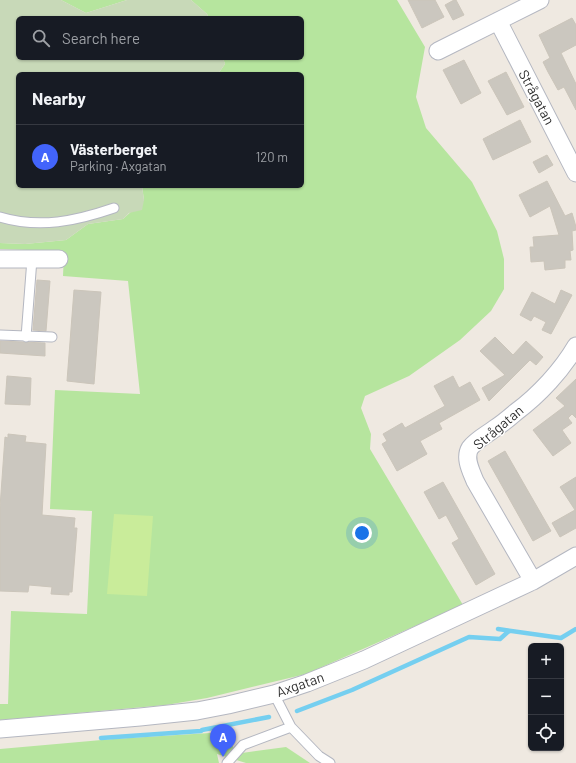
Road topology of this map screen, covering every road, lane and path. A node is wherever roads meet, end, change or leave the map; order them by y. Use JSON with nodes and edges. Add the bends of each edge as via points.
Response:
{"nodes":[{"id":1,"x":540,"y":0,"type":"edge"},
{"id":2,"x":498,"y":21,"type":"junction"},
{"id":3,"x":438,"y":51,"type":"dead end"},
{"id":4,"x":576,"y":173,"type":"edge"},
{"id":5,"x":114,"y":208,"type":"dead end"},
{"id":6,"x":0,"y":217,"type":"edge"},
{"id":7,"x":0,"y":259,"type":"edge"},
{"id":8,"x":32,"y":259,"type":"junction"},
{"id":9,"x":59,"y":259,"type":"dead end"},
{"id":10,"x":0,"y":335,"type":"edge"},
{"id":11,"x":26,"y":336,"type":"junction"},
{"id":12,"x":52,"y":337,"type":"dead end"},
{"id":13,"x":576,"y":346,"type":"edge"},
{"id":14,"x":576,"y":556,"type":"edge"},
{"id":15,"x":533,"y":581,"type":"junction"},
{"id":16,"x":274,"y":694,"type":"junction"},
{"id":17,"x":291,"y":727,"type":"junction"},
{"id":18,"x":0,"y":729,"type":"edge"},
{"id":19,"x":228,"y":763,"type":"edge"},
{"id":20,"x":330,"y":763,"type":"edge"}],
"edges":[{"from":1,"to":2,"type":"street"},
{"from":2,"to":3,"type":"street"},
{"from":2,"to":4,"type":"street","name":"Strågatan"},
{"from":5,"to":6,"type":"lane","via":[[82,218],[49,223]]},
{"from":7,"to":8,"type":"street"},
{"from":8,"to":9,"type":"street"},
{"from":8,"to":11,"type":"lane"},
{"from":10,"to":11,"type":"lane"},
{"from":11,"to":12,"type":"lane"},
{"from":13,"to":15,"type":"street","name":"Strågatan","via":[[555,375],[519,410],[476,441],[468,456],[475,481]]},
{"from":14,"to":15,"type":"street","name":"Axgatan"},
{"from":15,"to":16,"type":"street","name":"Axgatan","via":[[364,660]]},
{"from":16,"to":17,"type":"lane"},
{"from":16,"to":18,"type":"street","name":"Axgatan","via":[[197,711]]},
{"from":17,"to":19,"type":"lane","via":[[244,745]]},
{"from":17,"to":20,"type":"lane","via":[[319,756]]}]}
